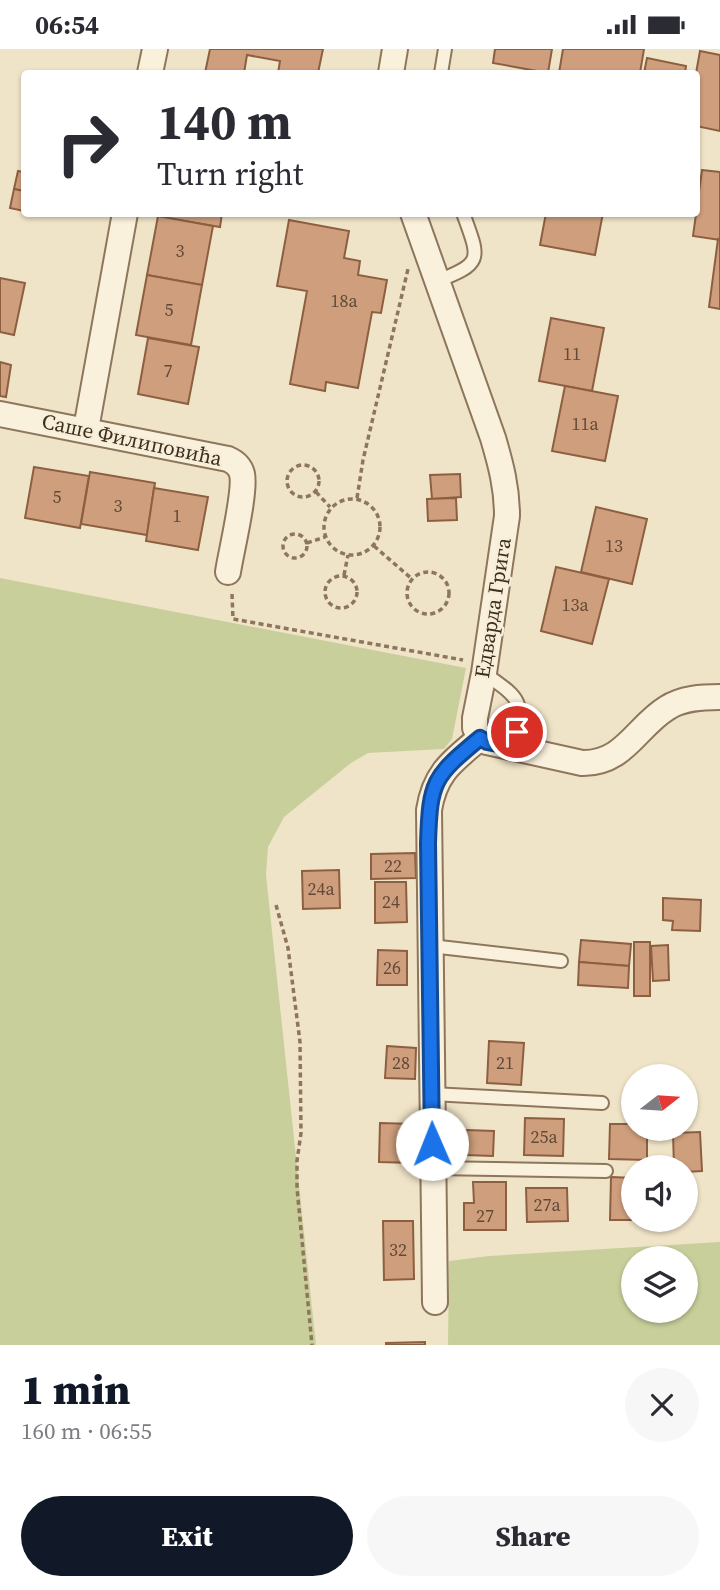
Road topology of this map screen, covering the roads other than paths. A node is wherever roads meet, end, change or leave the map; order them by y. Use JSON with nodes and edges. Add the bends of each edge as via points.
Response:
{"nodes":[{"id":1,"x":155,"y":49,"type":"edge"},
{"id":2,"x":395,"y":49,"type":"edge"},
{"id":3,"x":444,"y":49,"type":"edge"},
{"id":4,"x":151,"y":70,"type":"edge"},
{"id":5,"x":392,"y":70,"type":"edge"},
{"id":6,"x":441,"y":70,"type":"edge"},
{"id":7,"x":124,"y":217,"type":"edge"},
{"id":8,"x":414,"y":217,"type":"edge"},
{"id":9,"x":464,"y":217,"type":"edge"},
{"id":10,"x":437,"y":281,"type":"junction"},
{"id":11,"x":0,"y":414,"type":"edge"},
{"id":12,"x":86,"y":429,"type":"junction"},
{"id":13,"x":228,"y":572,"type":"road end"},
{"id":14,"x":484,"y":669,"type":"junction"},
{"id":15,"x":720,"y":697,"type":"edge"},
{"id":16,"x":480,"y":738,"type":"junction"},
{"id":17,"x":514,"y":747,"type":"junction"},
{"id":18,"x":431,"y":946,"type":"junction"},
{"id":19,"x":561,"y":961,"type":"dead end"},
{"id":20,"x":432,"y":1094,"type":"junction"},
{"id":21,"x":602,"y":1104,"type":"dead end"},
{"id":22,"x":433,"y":1168,"type":"junction"},
{"id":23,"x":606,"y":1171,"type":"dead end"},
{"id":24,"x":435,"y":1302,"type":"dead end"}],
"edges":[{"from":1,"to":4,"type":"street"},
{"from":2,"to":5,"type":"street"},
{"from":3,"to":6,"type":"lane"},
{"from":7,"to":12,"type":"street"},
{"from":8,"to":10,"type":"street","name":"Едварда Грига"},
{"from":9,"to":10,"type":"lane","via":[[475,247],[473,261],[463,271]]},
{"from":10,"to":14,"type":"street","name":"Едварда Грига","via":[[496,449],[507,494]]},
{"from":11,"to":12,"type":"street","name":"Саше Филиповића"},
{"from":12,"to":13,"type":"street","name":"Саше Филиповића","via":[[236,463],[243,486]]},
{"from":14,"to":16,"type":"street","name":"Едварда Грига","via":[[474,723]]},
{"from":14,"to":17,"type":"lane","via":[[519,701],[521,718]]},
{"from":15,"to":17,"type":"street","via":[[682,701],[666,708],[609,759],[601,761],[582,762]]},
{"from":16,"to":17,"type":"street"},
{"from":16,"to":18,"type":"street","via":[[447,766],[432,793],[428,843]]},
{"from":18,"to":19,"type":"lane"},
{"from":18,"to":20,"type":"street"},
{"from":20,"to":21,"type":"lane"},
{"from":20,"to":22,"type":"street"},
{"from":22,"to":23,"type":"lane"},
{"from":22,"to":24,"type":"street"}]}
